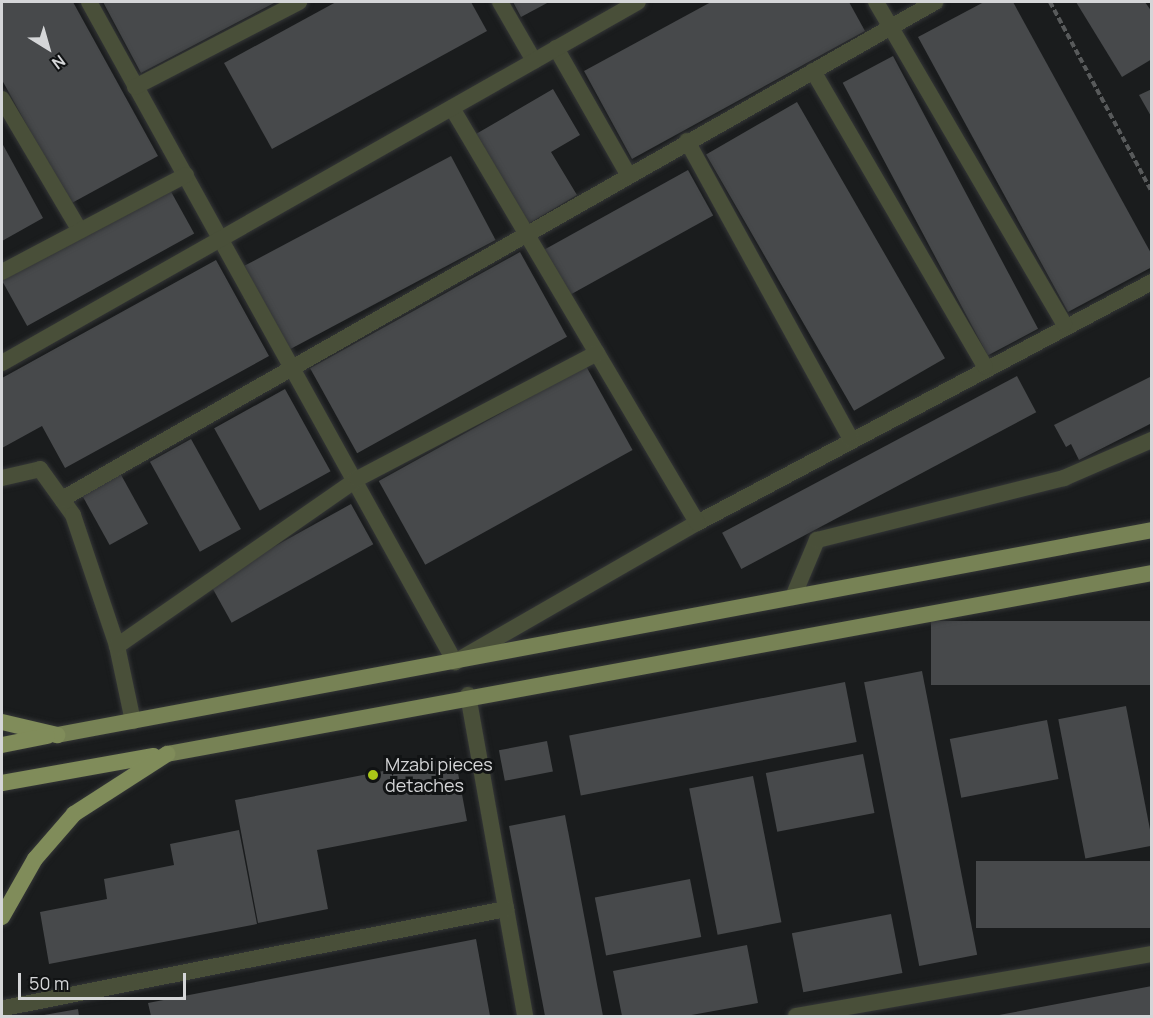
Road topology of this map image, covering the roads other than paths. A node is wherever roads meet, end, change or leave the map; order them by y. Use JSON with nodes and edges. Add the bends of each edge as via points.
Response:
{"nodes":[{"id":1,"x":88,"y":2,"type":"edge"},
{"id":2,"x":299,"y":2,"type":"edge"},
{"id":3,"x":500,"y":2,"type":"edge"},
{"id":4,"x":638,"y":2,"type":"edge"},
{"id":5,"x":876,"y":2,"type":"edge"},
{"id":6,"x":935,"y":2,"type":"edge"},
{"id":7,"x":891,"y":26,"type":"junction"},
{"id":8,"x":556,"y":48,"type":"junction"},
{"id":9,"x":534,"y":61,"type":"junction"},
{"id":10,"x":813,"y":70,"type":"junction"},
{"id":11,"x":135,"y":87,"type":"junction"},
{"id":12,"x":2,"y":99,"type":"edge"},
{"id":13,"x":452,"y":108,"type":"junction"},
{"id":14,"x":687,"y":141,"type":"junction"},
{"id":15,"x":628,"y":174,"type":"junction"},
{"id":16,"x":186,"y":175,"type":"junction"},
{"id":17,"x":80,"y":231,"type":"junction"},
{"id":18,"x":525,"y":233,"type":"junction"},
{"id":19,"x":221,"y":239,"type":"junction"},
{"id":20,"x":2,"y":272,"type":"edge"},
{"id":21,"x":1152,"y":282,"type":"edge"},
{"id":22,"x":1064,"y":324,"type":"junction"},
{"id":23,"x":597,"y":353,"type":"junction"},
{"id":24,"x":2,"y":363,"type":"edge"},
{"id":25,"x":291,"y":365,"type":"junction"},
{"id":26,"x":985,"y":367,"type":"junction"},
{"id":27,"x":851,"y":439,"type":"junction"},
{"id":28,"x":1152,"y":440,"type":"edge"},
{"id":29,"x":2,"y":478,"type":"edge"},
{"id":30,"x":357,"y":479,"type":"junction"},
{"id":31,"x":62,"y":499,"type":"junction"},
{"id":32,"x":697,"y":523,"type":"junction"},
{"id":33,"x":1152,"y":530,"type":"edge"},
{"id":34,"x":1152,"y":573,"type":"edge"},
{"id":35,"x":793,"y":597,"type":"junction"},
{"id":36,"x":117,"y":646,"type":"junction"},
{"id":37,"x":455,"y":662,"type":"junction"},
{"id":38,"x":468,"y":695,"type":"junction"},
{"id":39,"x":133,"y":721,"type":"junction"},
{"id":40,"x":2,"y":722,"type":"edge"},
{"id":41,"x":57,"y":735,"type":"junction"},
{"id":42,"x":2,"y":745,"type":"edge"},
{"id":43,"x":167,"y":754,"type":"junction"},
{"id":44,"x":2,"y":783,"type":"edge"},
{"id":45,"x":506,"y":909,"type":"junction"},
{"id":46,"x":2,"y":917,"type":"edge"},
{"id":47,"x":1152,"y":954,"type":"edge"},
{"id":48,"x":4,"y":1008,"type":"dead end"},
{"id":49,"x":525,"y":1017,"type":"edge"},
{"id":50,"x":796,"y":1017,"type":"edge"}],
"edges":[{"from":1,"to":11,"type":"street"},
{"from":2,"to":11,"type":"street"},
{"from":3,"to":9,"type":"street"},
{"from":4,"to":8,"type":"street"},
{"from":5,"to":7,"type":"street"},
{"from":6,"to":7,"type":"street"},
{"from":7,"to":10,"type":"street"},
{"from":7,"to":22,"type":"street"},
{"from":8,"to":9,"type":"street"},
{"from":8,"to":15,"type":"street"},
{"from":9,"to":13,"type":"street"},
{"from":10,"to":14,"type":"street"},
{"from":10,"to":26,"type":"street"},
{"from":11,"to":16,"type":"street"},
{"from":12,"to":17,"type":"street"},
{"from":13,"to":18,"type":"street"},
{"from":13,"to":19,"type":"street"},
{"from":14,"to":15,"type":"street"},
{"from":14,"to":27,"type":"street"},
{"from":15,"to":18,"type":"street"},
{"from":16,"to":17,"type":"street"},
{"from":16,"to":19,"type":"street"},
{"from":17,"to":20,"type":"street"},
{"from":18,"to":23,"type":"street"},
{"from":18,"to":25,"type":"street"},
{"from":19,"to":24,"type":"street"},
{"from":19,"to":25,"type":"street"},
{"from":21,"to":22,"type":"street"},
{"from":22,"to":26,"type":"street"},
{"from":23,"to":30,"type":"street"},
{"from":23,"to":32,"type":"street"},
{"from":25,"to":30,"type":"street"},
{"from":25,"to":31,"type":"street"},
{"from":26,"to":27,"type":"street"},
{"from":27,"to":32,"type":"street"},
{"from":28,"to":35,"type":"street","via":[[1064,478],[817,540]]},
{"from":29,"to":31,"type":"street","via":[[40,469]]},
{"from":30,"to":36,"type":"street"},
{"from":30,"to":37,"type":"street"},
{"from":31,"to":36,"type":"street","via":[[73,514]]},
{"from":32,"to":37,"type":"street"},
{"from":33,"to":35,"type":"main road"},
{"from":34,"to":38,"type":"main road"},
{"from":35,"to":37,"type":"main road"},
{"from":36,"to":39,"type":"street"},
{"from":37,"to":39,"type":"main road"},
{"from":38,"to":43,"type":"main road"},
{"from":38,"to":45,"type":"street"},
{"from":39,"to":41,"type":"main road"},
{"from":40,"to":41,"type":"highway"},
{"from":41,"to":42,"type":"highway"},
{"from":43,"to":44,"type":"highway"},
{"from":43,"to":46,"type":"highway","via":[[74,814],[35,859]]},
{"from":45,"to":48,"type":"street"},
{"from":45,"to":49,"type":"street"},
{"from":47,"to":50,"type":"street"}]}
